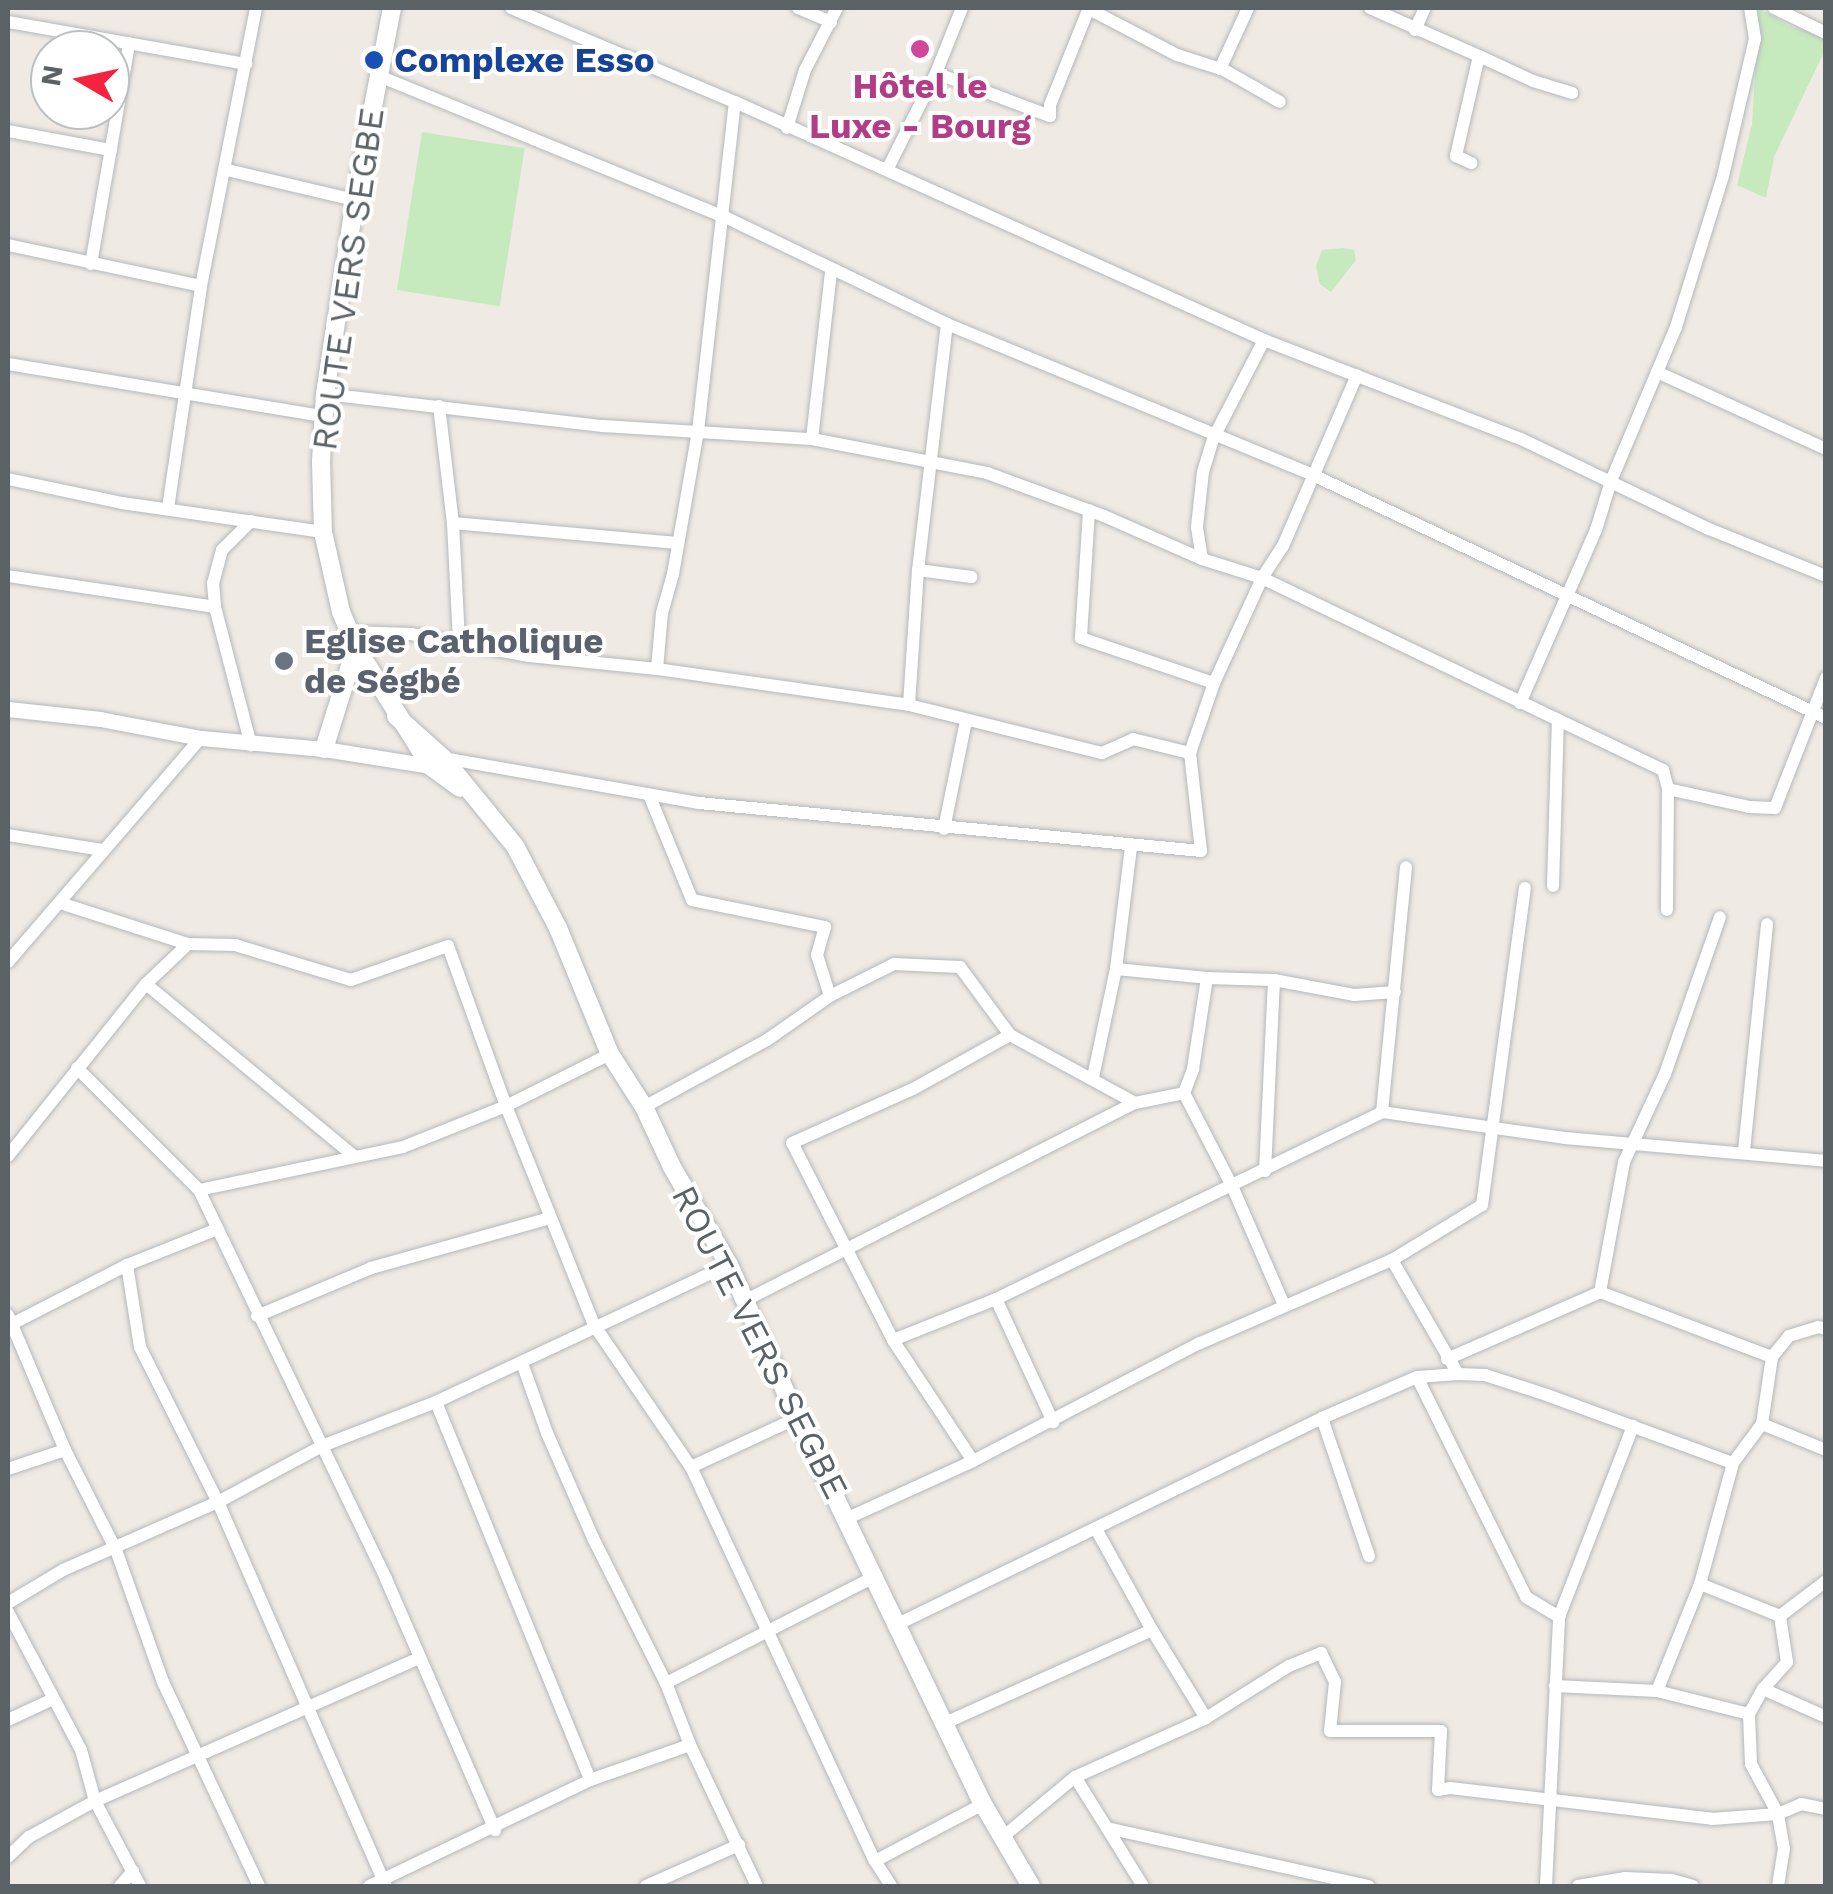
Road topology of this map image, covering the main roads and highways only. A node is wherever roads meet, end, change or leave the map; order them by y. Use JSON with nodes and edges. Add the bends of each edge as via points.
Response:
{"nodes":[{"id":1,"x":392,"y":8,"type":"edge"},
{"id":2,"x":352,"y":640,"type":"junction"},
{"id":3,"x":324,"y":749,"type":"road end"},
{"id":4,"x":1031,"y":1886,"type":"edge"}],
"edges":[{"from":1,"to":2,"type":"main road","name":"ROUTE VERS SEGBE","via":[[324,416],[323,532]]},
{"from":2,"to":3,"type":"main road"},
{"from":2,"to":4,"type":"main road","name":"ROUTE VERS SEGBE","via":[[396,716],[510,838],[558,928],[610,1054],[729,1266],[983,1804]]}]}
